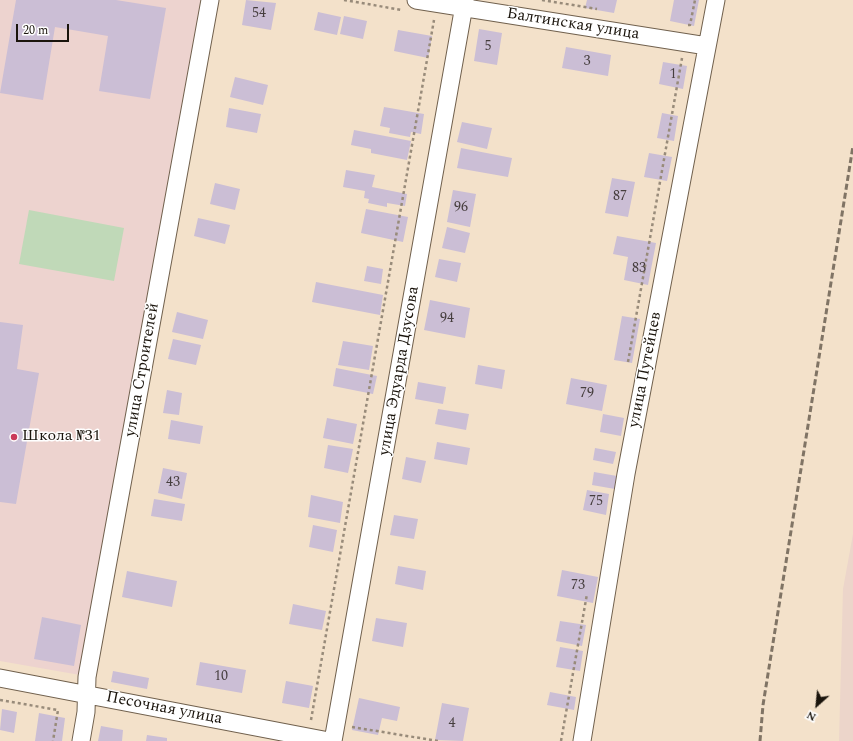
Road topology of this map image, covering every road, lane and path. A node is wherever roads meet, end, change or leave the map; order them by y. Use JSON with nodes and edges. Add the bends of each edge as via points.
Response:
{"nodes":[{"id":1,"x":210,"y":0,"type":"edge"},
{"id":2,"x":344,"y":0,"type":"edge"},
{"id":3,"x":542,"y":0,"type":"edge"},
{"id":4,"x":695,"y":0,"type":"edge"},
{"id":5,"x":716,"y":0,"type":"edge"},
{"id":6,"x":464,"y":4,"type":"edge"},
{"id":7,"x":410,"y":5,"type":"edge"},
{"id":8,"x":604,"y":11,"type":"dead end"},
{"id":9,"x":435,"y":16,"type":"dead end"},
{"id":10,"x":682,"y":24,"type":"dead end"},
{"id":11,"x":708,"y":46,"type":"junction"},
{"id":12,"x":682,"y":54,"type":"dead end"},
{"id":13,"x":627,"y":366,"type":"dead end"},
{"id":14,"x":587,"y":593,"type":"dead end"},
{"id":15,"x":0,"y":678,"type":"edge"},
{"id":16,"x":86,"y":693,"type":"junction"},
{"id":17,"x":0,"y":700,"type":"edge"},
{"id":18,"x":310,"y":722,"type":"dead end"},
{"id":19,"x":52,"y":741,"type":"edge"},
{"id":20,"x":81,"y":741,"type":"edge"},
{"id":21,"x":328,"y":741,"type":"edge"},
{"id":22,"x":333,"y":741,"type":"edge"},
{"id":23,"x":561,"y":741,"type":"edge"},
{"id":24,"x":582,"y":741,"type":"edge"}],
"edges":[{"from":1,"to":16,"type":"street","name":"улица Строителей"},
{"from":2,"to":7,"type":"path"},
{"from":3,"to":8,"type":"path"},
{"from":4,"to":10,"type":"path","via":[[690,25]]},
{"from":5,"to":11,"type":"street","name":"улица Путейцев"},
{"from":6,"to":7,"type":"street","name":"Балтинская улица"},
{"from":6,"to":11,"type":"street","name":"Балтинская улица"},
{"from":6,"to":22,"type":"street","name":"улица Эдуарда Дзусова"},
{"from":9,"to":18,"type":"path"},
{"from":11,"to":24,"type":"street","name":"улица Путейцев","via":[[626,474]]},
{"from":12,"to":13,"type":"path"},
{"from":14,"to":23,"type":"path"},
{"from":15,"to":16,"type":"street","name":"Песочная улица"},
{"from":16,"to":20,"type":"street","name":"улица Строителей"},
{"from":16,"to":21,"type":"street","name":"Песочная улица"},
{"from":17,"to":19,"type":"path","via":[[58,710]]}]}
